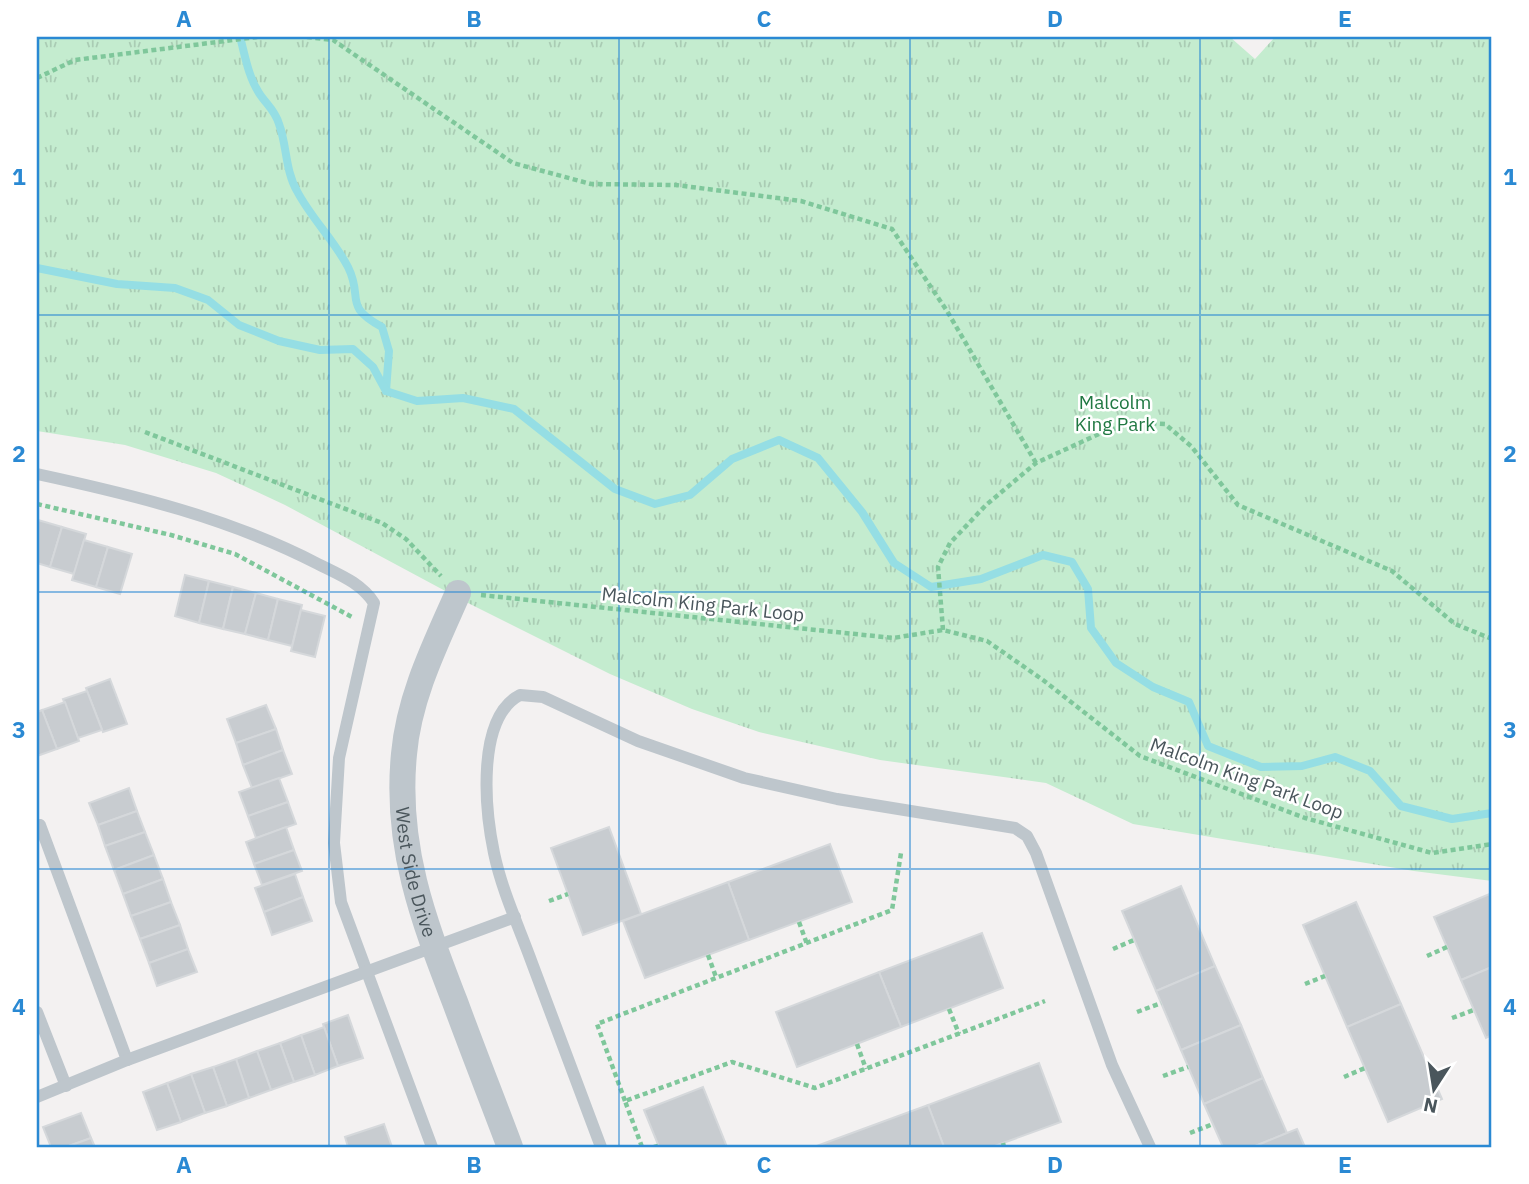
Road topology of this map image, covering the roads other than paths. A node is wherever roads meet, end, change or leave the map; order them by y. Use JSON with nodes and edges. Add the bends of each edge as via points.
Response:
{"nodes":[{"id":1,"x":37,"y":474,"type":"edge"},
{"id":2,"x":458,"y":593,"type":"road end"},
{"id":3,"x":37,"y":827,"type":"edge"},
{"id":4,"x":515,"y":917,"type":"junction"},
{"id":5,"x":434,"y":947,"type":"junction"},
{"id":6,"x":367,"y":971,"type":"junction"},
{"id":7,"x":37,"y":1012,"type":"edge"},
{"id":8,"x":127,"y":1060,"type":"junction"},
{"id":9,"x":66,"y":1086,"type":"junction"},
{"id":10,"x":37,"y":1097,"type":"edge"},
{"id":11,"x":432,"y":1147,"type":"edge"},
{"id":12,"x":510,"y":1147,"type":"edge"},
{"id":13,"x":601,"y":1147,"type":"edge"},
{"id":14,"x":1150,"y":1147,"type":"edge"}],
"edges":[{"from":1,"to":6,"type":"lane","via":[[184,509],[273,541],[364,588],[374,603],[339,758],[334,843],[341,902]]},
{"from":2,"to":5,"type":"street","name":"West Side Drive","via":[[417,690],[404,752],[402,833]]},
{"from":3,"to":8,"type":"lane","via":[[40,825]]},
{"from":4,"to":5,"type":"lane"},
{"from":4,"to":13,"type":"lane"},
{"from":4,"to":14,"type":"lane","via":[[494,855],[488,782],[496,720],[520,695],[543,696],[638,741],[744,778],[837,799],[1015,828],[1027,836],[1036,853],[1112,1065]]},
{"from":5,"to":6,"type":"lane"},
{"from":5,"to":12,"type":"street","name":"West Side Drive"},
{"from":6,"to":8,"type":"lane"},
{"from":6,"to":11,"type":"lane"},
{"from":7,"to":9,"type":"lane"},
{"from":8,"to":9,"type":"lane"},
{"from":9,"to":10,"type":"lane"}]}
